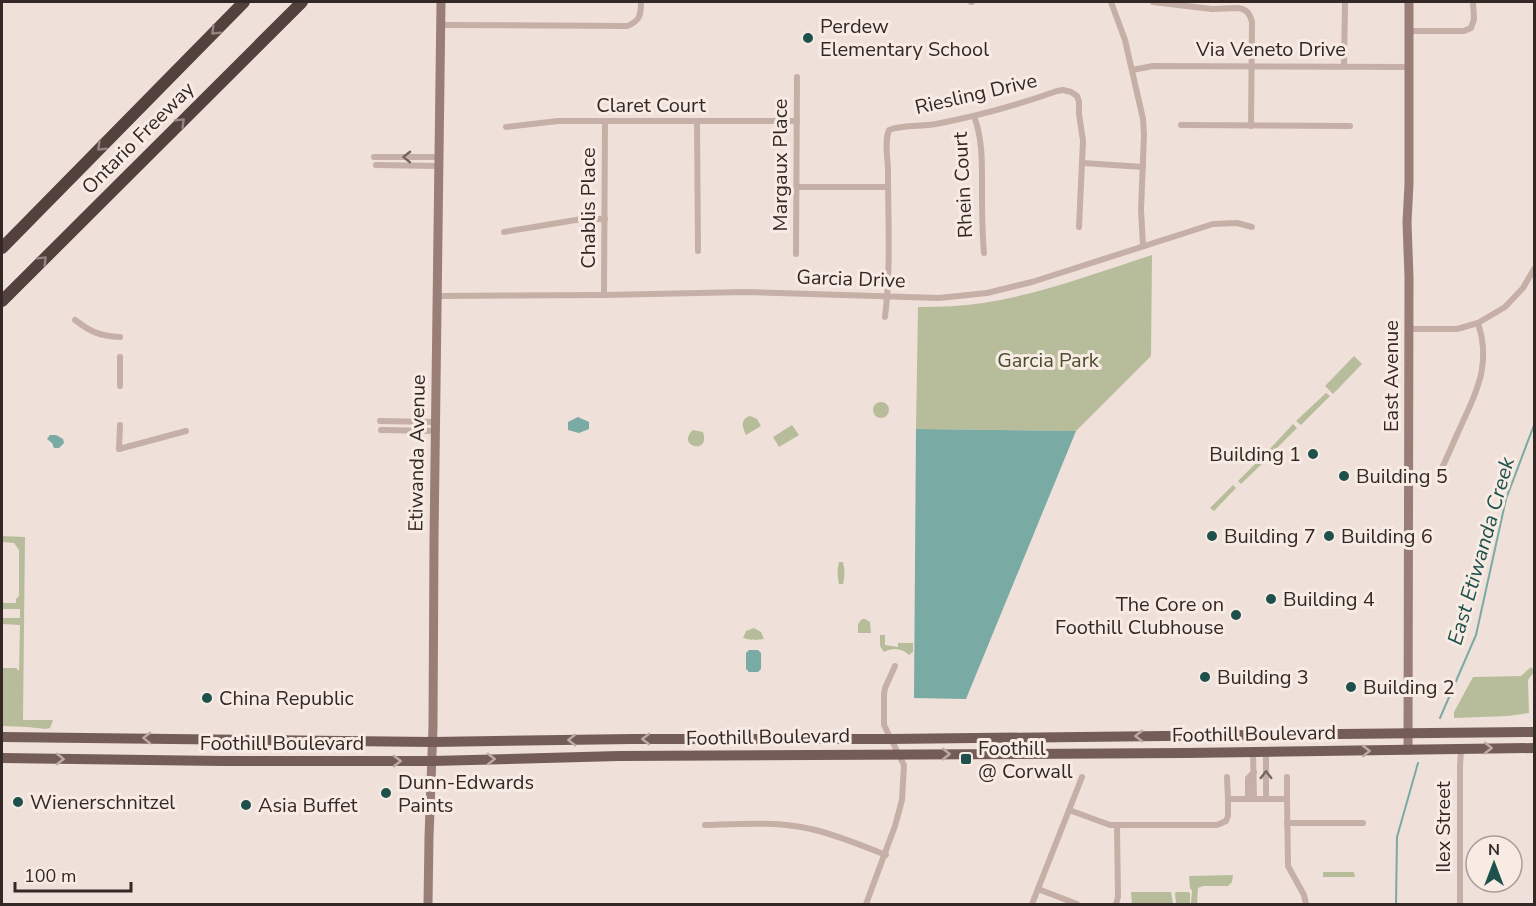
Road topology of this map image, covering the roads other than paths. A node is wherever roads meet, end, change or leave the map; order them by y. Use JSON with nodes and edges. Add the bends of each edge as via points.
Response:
{"nodes":[{"id":1,"x":244,"y":2,"type":"edge"},
{"id":2,"x":302,"y":2,"type":"edge"},
{"id":3,"x":441,"y":2,"type":"edge"},
{"id":4,"x":641,"y":2,"type":"edge"},
{"id":5,"x":1111,"y":2,"type":"edge"},
{"id":6,"x":1153,"y":2,"type":"edge"},
{"id":7,"x":1345,"y":2,"type":"edge"},
{"id":8,"x":1409,"y":2,"type":"edge"},
{"id":9,"x":1473,"y":2,"type":"edge"},
{"id":10,"x":441,"y":26,"type":"junction"},
{"id":11,"x":1409,"y":31,"type":"junction"},
{"id":12,"x":1251,"y":66,"type":"junction"},
{"id":13,"x":1344,"y":66,"type":"junction"},
{"id":14,"x":1409,"y":67,"type":"junction"},
{"id":15,"x":1132,"y":69,"type":"junction"},
{"id":16,"x":797,"y":77,"type":"dead end"},
{"id":17,"x":974,"y":116,"type":"junction"},
{"id":18,"x":605,"y":121,"type":"junction"},
{"id":19,"x":697,"y":121,"type":"junction"},
{"id":20,"x":797,"y":121,"type":"junction"},
{"id":21,"x":1181,"y":125,"type":"dead end"},
{"id":22,"x":1251,"y":126,"type":"junction"},
{"id":23,"x":1350,"y":126,"type":"dead end"},
{"id":24,"x":506,"y":127,"type":"dead end"},
{"id":25,"x":374,"y":157,"type":"dead end"},
{"id":26,"x":440,"y":161,"type":"junction"},
{"id":27,"x":1083,"y":163,"type":"junction"},
{"id":28,"x":376,"y":165,"type":"dead end"},
{"id":29,"x":1143,"y":167,"type":"junction"},
{"id":30,"x":797,"y":187,"type":"junction"},
{"id":31,"x":888,"y":187,"type":"junction"},
{"id":32,"x":605,"y":219,"type":"junction"},
{"id":33,"x":1252,"y":226,"type":"dead end"},
{"id":34,"x":1078,"y":227,"type":"dead end"},
{"id":35,"x":504,"y":232,"type":"dead end"},
{"id":36,"x":1143,"y":246,"type":"junction"},
{"id":37,"x":2,"y":248,"type":"edge"},
{"id":38,"x":698,"y":251,"type":"dead end"},
{"id":39,"x":984,"y":253,"type":"dead end"},
{"id":40,"x":796,"y":254,"type":"dead end"},
{"id":41,"x":1534,"y":268,"type":"edge"},
{"id":42,"x":604,"y":295,"type":"junction"},
{"id":43,"x":438,"y":296,"type":"junction"},
{"id":44,"x":888,"y":296,"type":"junction"},
{"id":45,"x":2,"y":301,"type":"edge"},
{"id":46,"x":885,"y":317,"type":"dead end"},
{"id":47,"x":75,"y":320,"type":"dead end"},
{"id":48,"x":1478,"y":323,"type":"junction"},
{"id":49,"x":1409,"y":328,"type":"junction"},
{"id":50,"x":120,"y":336,"type":"dead end"},
{"id":51,"x":120,"y":357,"type":"dead end"},
{"id":52,"x":120,"y":386,"type":"dead end"},
{"id":53,"x":380,"y":421,"type":"dead end"},
{"id":54,"x":120,"y":425,"type":"dead end"},
{"id":55,"x":436,"y":426,"type":"junction"},
{"id":56,"x":381,"y":430,"type":"dead end"},
{"id":57,"x":186,"y":431,"type":"dead end"},
{"id":58,"x":1442,"y":468,"type":"dead end"},
{"id":59,"x":895,"y":666,"type":"dead end"},
{"id":60,"x":1534,"y":732,"type":"edge"},
{"id":61,"x":1408,"y":733,"type":"junction"},
{"id":62,"x":2,"y":737,"type":"edge"},
{"id":63,"x":890,"y":739,"type":"junction"},
{"id":64,"x":433,"y":742,"type":"junction"},
{"id":65,"x":1534,"y":748,"type":"edge"},
{"id":66,"x":1461,"y":749,"type":"junction"},
{"id":67,"x":1408,"y":750,"type":"junction"},
{"id":68,"x":1253,"y":752,"type":"junction"},
{"id":69,"x":1266,"y":752,"type":"junction"},
{"id":70,"x":898,"y":754,"type":"junction"},
{"id":71,"x":2,"y":758,"type":"edge"},
{"id":72,"x":433,"y":761,"type":"junction"},
{"id":73,"x":1082,"y":777,"type":"dead end"},
{"id":74,"x":1227,"y":777,"type":"dead end"},
{"id":75,"x":1287,"y":777,"type":"dead end"},
{"id":76,"x":1251,"y":799,"type":"junction"},
{"id":77,"x":1266,"y":799,"type":"junction"},
{"id":78,"x":1287,"y":799,"type":"junction"},
{"id":79,"x":1228,"y":800,"type":"junction"},
{"id":80,"x":1069,"y":810,"type":"junction"},
{"id":81,"x":1287,"y":823,"type":"junction"},
{"id":82,"x":1363,"y":823,"type":"dead end"},
{"id":83,"x":705,"y":825,"type":"dead end"},
{"id":84,"x":1117,"y":826,"type":"junction"},
{"id":85,"x":886,"y":855,"type":"junction"},
{"id":86,"x":1038,"y":889,"type":"junction"},
{"id":87,"x":428,"y":904,"type":"edge"},
{"id":88,"x":866,"y":904,"type":"edge"},
{"id":89,"x":1032,"y":904,"type":"edge"},
{"id":90,"x":1077,"y":904,"type":"edge"},
{"id":91,"x":1116,"y":904,"type":"edge"},
{"id":92,"x":1306,"y":904,"type":"edge"},
{"id":93,"x":1460,"y":904,"type":"edge"}],
"edges":[{"from":1,"to":37,"type":"highway","name":"Ontario Freeway","one_way":true},
{"from":45,"to":2,"type":"highway","name":"Ontario Freeway","one_way":true},
{"from":3,"to":10,"type":"main road","name":"Etiwanda Avenue"},
{"from":4,"to":10,"type":"street","via":[[639,17],[627,26]]},
{"from":5,"to":15,"type":"street"},
{"from":6,"to":12,"type":"street","via":[[1246,10],[1252,22]]},
{"from":7,"to":13,"type":"street"},
{"from":8,"to":11,"type":"main road","name":"East Avenue"},
{"from":9,"to":11,"type":"street","via":[[1472,28]]},
{"from":10,"to":26,"type":"main road","name":"Etiwanda Avenue"},
{"from":11,"to":14,"type":"main road","name":"East Avenue"},
{"from":12,"to":13,"type":"street","name":"Via Veneto Drive"},
{"from":12,"to":15,"type":"street","name":"Via Veneto Drive"},
{"from":12,"to":22,"type":"street"},
{"from":13,"to":14,"type":"street","name":"Via Veneto Drive"},
{"from":14,"to":49,"type":"main road","name":"East Avenue"},
{"from":15,"to":29,"type":"street","via":[[1143,119]]},
{"from":16,"to":20,"type":"street","name":"Margaux Place"},
{"from":17,"to":27,"type":"street","name":"Riesling Drive","via":[[1057,91],[1071,92],[1077,96]]},
{"from":17,"to":31,"type":"street","name":"Riesling Drive","via":[[889,130]]},
{"from":17,"to":39,"type":"street","name":"Rhein Court","via":[[982,152]]},
{"from":18,"to":19,"type":"street","name":"Claret Court"},
{"from":18,"to":24,"type":"street","name":"Claret Court"},
{"from":18,"to":32,"type":"street","name":"Chablis Place"},
{"from":19,"to":20,"type":"street","name":"Claret Court"},
{"from":19,"to":38,"type":"street"},
{"from":20,"to":30,"type":"street","name":"Margaux Place"},
{"from":21,"to":22,"type":"street"},
{"from":22,"to":23,"type":"street"},
{"from":26,"to":25,"type":"street","one_way":true},
{"from":26,"to":28,"type":"street"},
{"from":26,"to":43,"type":"main road","name":"Etiwanda Avenue"},
{"from":27,"to":29,"type":"street"},
{"from":27,"to":34,"type":"street"},
{"from":29,"to":36,"type":"street"},
{"from":30,"to":31,"type":"street"},
{"from":30,"to":40,"type":"street","name":"Margaux Place"},
{"from":31,"to":44,"type":"street"},
{"from":32,"to":35,"type":"street"},
{"from":32,"to":42,"type":"street","name":"Chablis Place"},
{"from":33,"to":36,"type":"street","name":"Garcia Drive","via":[[1213,224]]},
{"from":36,"to":44,"type":"street","name":"Garcia Drive","via":[[987,293],[939,298]]},
{"from":41,"to":48,"type":"street","via":[[1523,288],[1505,306]]},
{"from":42,"to":43,"type":"street","name":"Garcia Drive"},
{"from":42,"to":44,"type":"street","name":"Garcia Drive","via":[[745,292]]},
{"from":43,"to":55,"type":"main road","name":"Etiwanda Avenue"},
{"from":44,"to":46,"type":"street"},
{"from":47,"to":50,"type":"street","via":[[98,334]]},
{"from":48,"to":49,"type":"street","via":[[1457,329]]},
{"from":48,"to":58,"type":"street","via":[[1484,357],[1481,378]]},
{"from":49,"to":61,"type":"main road","name":"East Avenue"},
{"from":51,"to":52,"type":"street"},
{"from":53,"to":55,"type":"street"},
{"from":54,"to":57,"type":"street","via":[[119,449]]},
{"from":55,"to":56,"type":"street"},
{"from":55,"to":64,"type":"main road","name":"Etiwanda Avenue"},
{"from":59,"to":63,"type":"street","via":[[884,694],[884,725]]},
{"from":60,"to":61,"type":"main road","name":"Foothill Boulevard"},
{"from":61,"to":63,"type":"main road","name":"Foothill Boulevard","one_way":true},
{"from":61,"to":67,"type":"main road","name":"East Avenue"},
{"from":64,"to":62,"type":"main road","name":"Foothill Boulevard","one_way":true},
{"from":63,"to":64,"type":"main road","name":"Foothill Boulevard","one_way":true},
{"from":63,"to":70,"type":"street"},
{"from":64,"to":72,"type":"main road","name":"Etiwanda Avenue"},
{"from":66,"to":65,"type":"main road","name":"Foothill Boulevard","one_way":true},
{"from":66,"to":67,"type":"main road","name":"Foothill Boulevard"},
{"from":66,"to":93,"type":"street","name":"Ilex Street"},
{"from":69,"to":67,"type":"main road","name":"Foothill Boulevard","one_way":true},
{"from":68,"to":69,"type":"main road","name":"Foothill Boulevard"},
{"from":70,"to":68,"type":"main road","name":"Foothill Boulevard","one_way":true},
{"from":68,"to":76,"type":"street"},
{"from":77,"to":69,"type":"street","one_way":true},
{"from":72,"to":70,"type":"main road","name":"Foothill Boulevard","one_way":true},
{"from":70,"to":85,"type":"street","via":[[904,765],[902,800]]},
{"from":71,"to":72,"type":"main road","name":"Foothill Boulevard","one_way":true},
{"from":72,"to":87,"type":"main road","name":"Etiwanda Avenue"},
{"from":73,"to":80,"type":"street"},
{"from":74,"to":79,"type":"street"},
{"from":75,"to":78,"type":"street"},
{"from":76,"to":77,"type":"street"},
{"from":76,"to":79,"type":"street"},
{"from":77,"to":78,"type":"street"},
{"from":78,"to":81,"type":"street"},
{"from":79,"to":84,"type":"street","via":[[1228,816],[1223,824]]},
{"from":80,"to":84,"type":"street"},
{"from":80,"to":86,"type":"street"},
{"from":81,"to":82,"type":"street"},
{"from":81,"to":92,"type":"street","via":[[1288,866]]},
{"from":83,"to":85,"type":"street","via":[[809,828]]},
{"from":84,"to":91,"type":"street"},
{"from":85,"to":88,"type":"street"},
{"from":86,"to":89,"type":"street"},
{"from":86,"to":90,"type":"street"}]}
